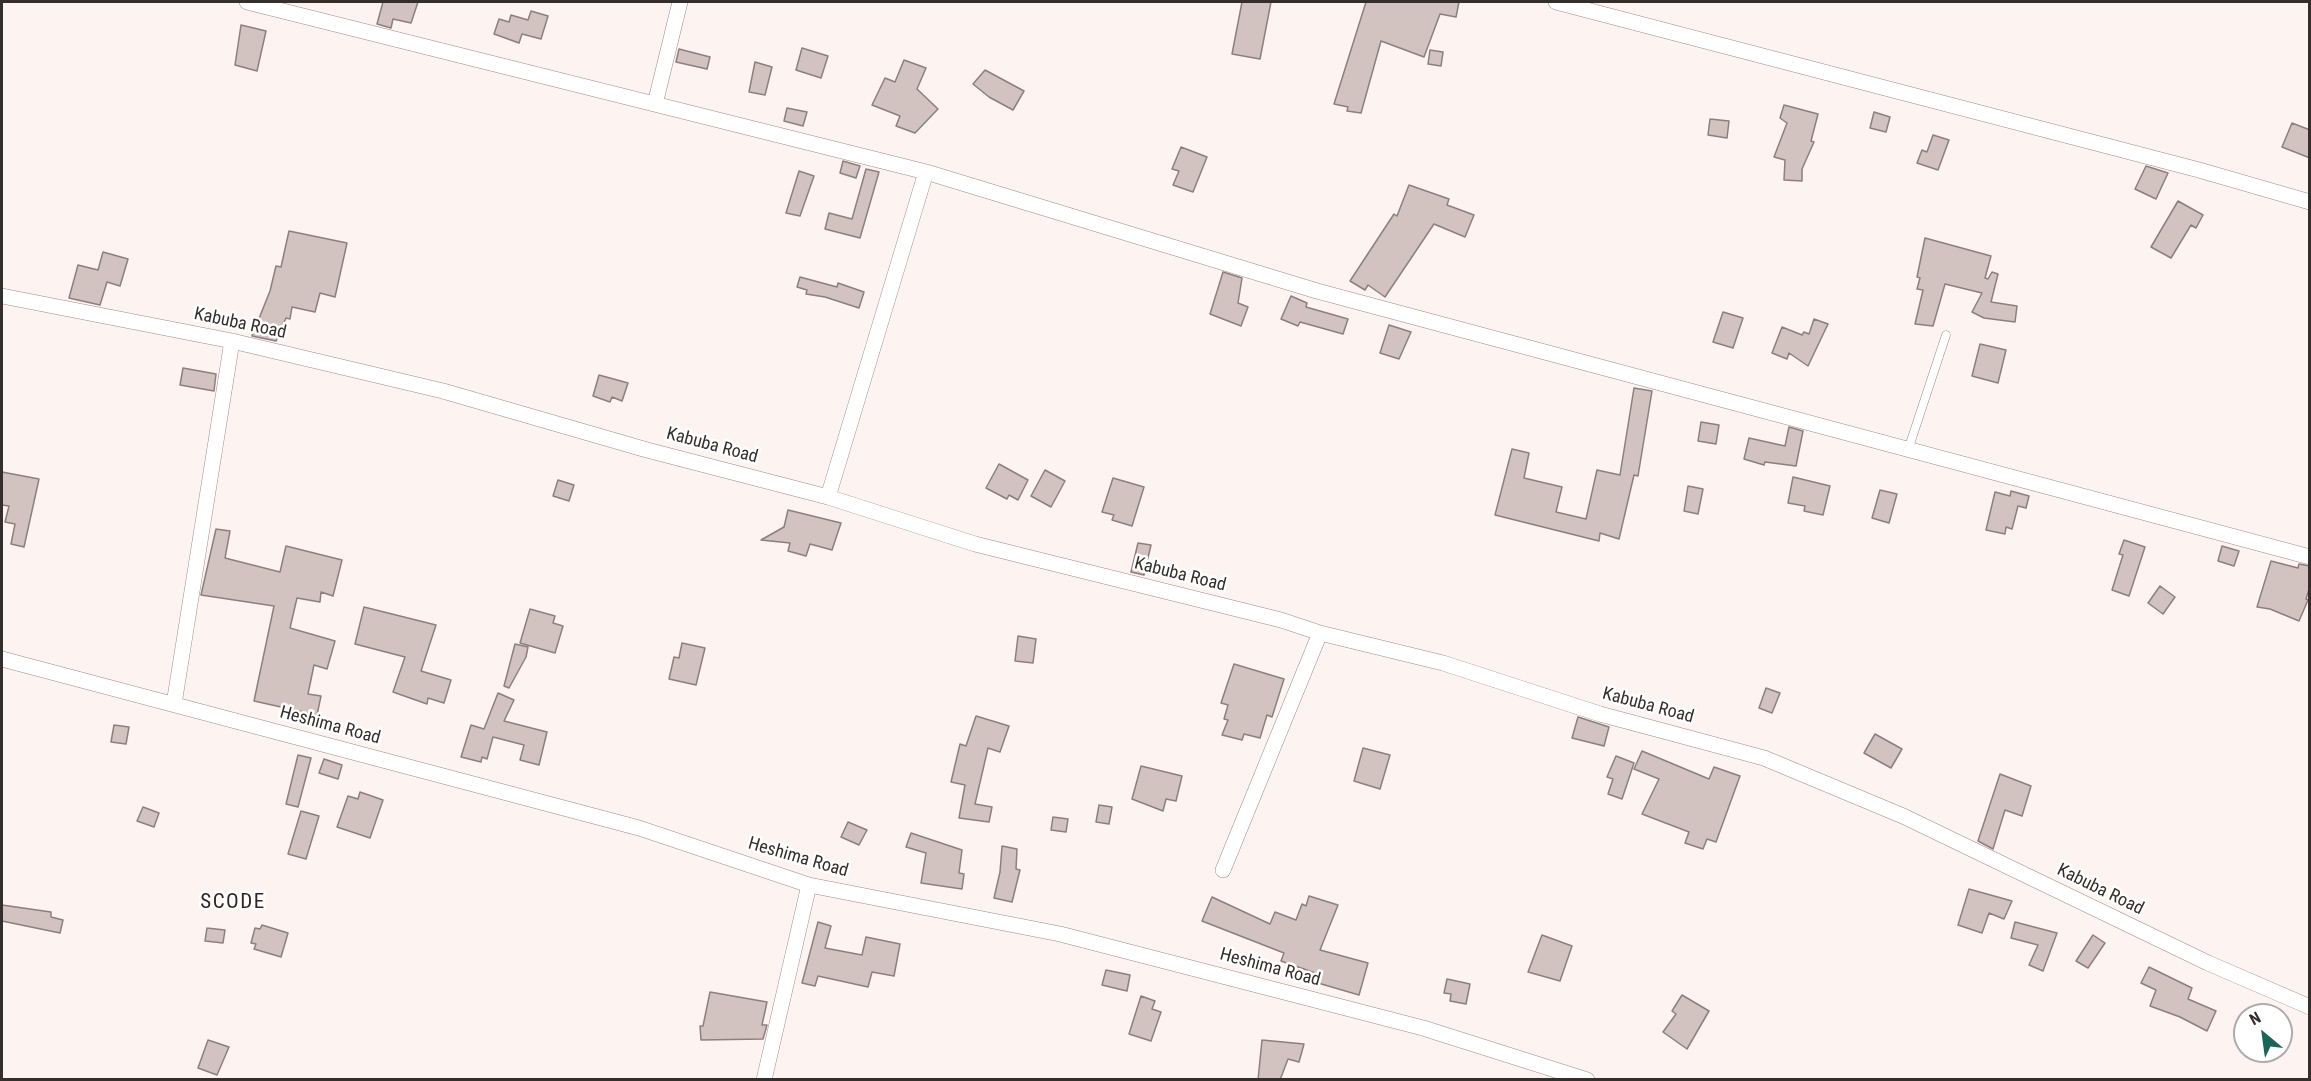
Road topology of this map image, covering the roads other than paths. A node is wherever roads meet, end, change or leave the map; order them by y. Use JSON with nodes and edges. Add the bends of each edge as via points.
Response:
{"nodes":[{"id":1,"x":247,"y":2,"type":"edge"},
{"id":2,"x":680,"y":2,"type":"edge"},
{"id":3,"x":1556,"y":2,"type":"edge"},
{"id":4,"x":655,"y":104,"type":"junction"},
{"id":5,"x":927,"y":172,"type":"junction"},
{"id":6,"x":2310,"y":202,"type":"edge"},
{"id":7,"x":2,"y":296,"type":"edge"},
{"id":8,"x":1946,"y":335,"type":"dead end"},
{"id":9,"x":232,"y":341,"type":"junction"},
{"id":10,"x":1908,"y":450,"type":"junction"},
{"id":11,"x":828,"y":497,"type":"junction"},
{"id":12,"x":2310,"y":557,"type":"edge"},
{"id":13,"x":1320,"y":633,"type":"junction"},
{"id":14,"x":2,"y":660,"type":"edge"},
{"id":15,"x":174,"y":704,"type":"junction"},
{"id":16,"x":1223,"y":870,"type":"dead end"},
{"id":17,"x":809,"y":885,"type":"junction"},
{"id":18,"x":2310,"y":1007,"type":"edge"},
{"id":19,"x":764,"y":1080,"type":"edge"},
{"id":20,"x":1587,"y":1080,"type":"edge"}],
"edges":[{"from":1,"to":4,"type":"street"},
{"from":2,"to":4,"type":"street"},
{"from":3,"to":6,"type":"street"},
{"from":4,"to":5,"type":"street"},
{"from":5,"to":10,"type":"street","via":[[1317,291]]},
{"from":5,"to":11,"type":"street"},
{"from":7,"to":9,"type":"street","name":"Kabuba Road"},
{"from":8,"to":10,"type":"lane"},
{"from":9,"to":11,"type":"street","name":"Kabuba Road","via":[[443,391]]},
{"from":9,"to":15,"type":"street"},
{"from":10,"to":12,"type":"street"},
{"from":11,"to":13,"type":"street","name":"Kabuba Road","via":[[975,544]]},
{"from":13,"to":16,"type":"street"},
{"from":13,"to":18,"type":"street","name":"Kabuba Road","via":[[1443,663],[1600,714],[1764,758],[1903,816],[2208,963]]},
{"from":14,"to":15,"type":"street","name":"Heshima Road"},
{"from":15,"to":17,"type":"street","name":"Heshima Road","via":[[639,828]]},
{"from":17,"to":19,"type":"street"},
{"from":17,"to":20,"type":"street","name":"Heshima Road","via":[[1060,934],[1422,1028]]}]}
